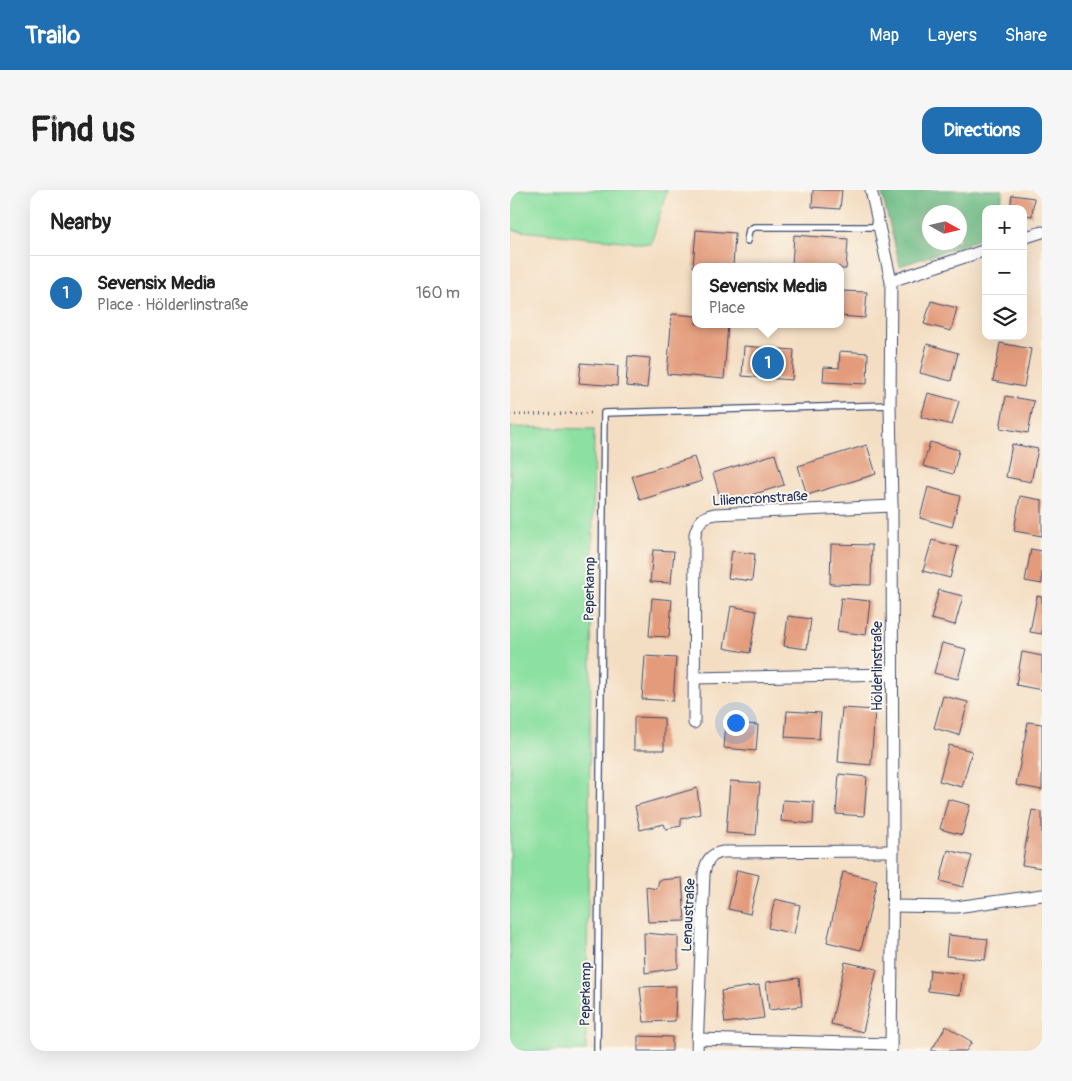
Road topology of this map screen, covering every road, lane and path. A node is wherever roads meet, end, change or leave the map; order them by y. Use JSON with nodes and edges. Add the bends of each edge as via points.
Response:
{"nodes":[{"id":1,"x":871,"y":190,"type":"edge"},
{"id":2,"x":879,"y":226,"type":"junction"},
{"id":3,"x":1042,"y":232,"type":"edge"},
{"id":4,"x":1027,"y":237,"type":"edge"},
{"id":5,"x":747,"y":241,"type":"dead end"},
{"id":6,"x":982,"y":251,"type":"edge"},
{"id":7,"x":890,"y":281,"type":"junction"},
{"id":8,"x":890,"y":405,"type":"junction"},
{"id":9,"x":604,"y":413,"type":"junction"},
{"id":10,"x":510,"y":415,"type":"edge"},
{"id":11,"x":892,"y":506,"type":"junction"},
{"id":12,"x":892,"y":674,"type":"junction"},
{"id":13,"x":694,"y":678,"type":"junction"},
{"id":14,"x":694,"y":723,"type":"dead end"},
{"id":15,"x":893,"y":851,"type":"junction"},
{"id":16,"x":1042,"y":895,"type":"edge"},
{"id":17,"x":892,"y":906,"type":"junction"},
{"id":18,"x":697,"y":1045,"type":"edge"},
{"id":19,"x":891,"y":1047,"type":"edge"},
{"id":20,"x":597,"y":1051,"type":"edge"}],
"edges":[{"from":1,"to":2,"type":"street","name":"Hölderlinstraße"},
{"from":2,"to":5,"type":"lane","via":[[754,227],[749,230]]},
{"from":2,"to":7,"type":"street","name":"Hölderlinstraße"},
{"from":3,"to":4,"type":"street"},
{"from":6,"to":7,"type":"street"},
{"from":7,"to":8,"type":"street","name":"Hölderlinstraße"},
{"from":8,"to":9,"type":"lane"},
{"from":8,"to":11,"type":"street","name":"Hölderlinstraße"},
{"from":9,"to":10,"type":"path"},
{"from":9,"to":20,"type":"lane","name":"Peperkamp"},
{"from":11,"to":12,"type":"street","name":"Hölderlinstraße"},
{"from":11,"to":13,"type":"street","name":"Liliencronstraße","via":[[715,514],[703,518],[695,534]]},
{"from":12,"to":13,"type":"street"},
{"from":12,"to":15,"type":"street","name":"Hölderlinstraße"},
{"from":13,"to":14,"type":"street","name":"Liliencronstraße"},
{"from":15,"to":17,"type":"street","name":"Hölderlinstraße"},
{"from":15,"to":18,"type":"street","name":"Lenaustraße","via":[[723,852],[712,855],[704,874]]},
{"from":16,"to":17,"type":"street","via":[[956,907]]},
{"from":17,"to":19,"type":"street","name":"Hölderlinstraße"},
{"from":18,"to":19,"type":"street","name":"Lenaustraße"}]}
